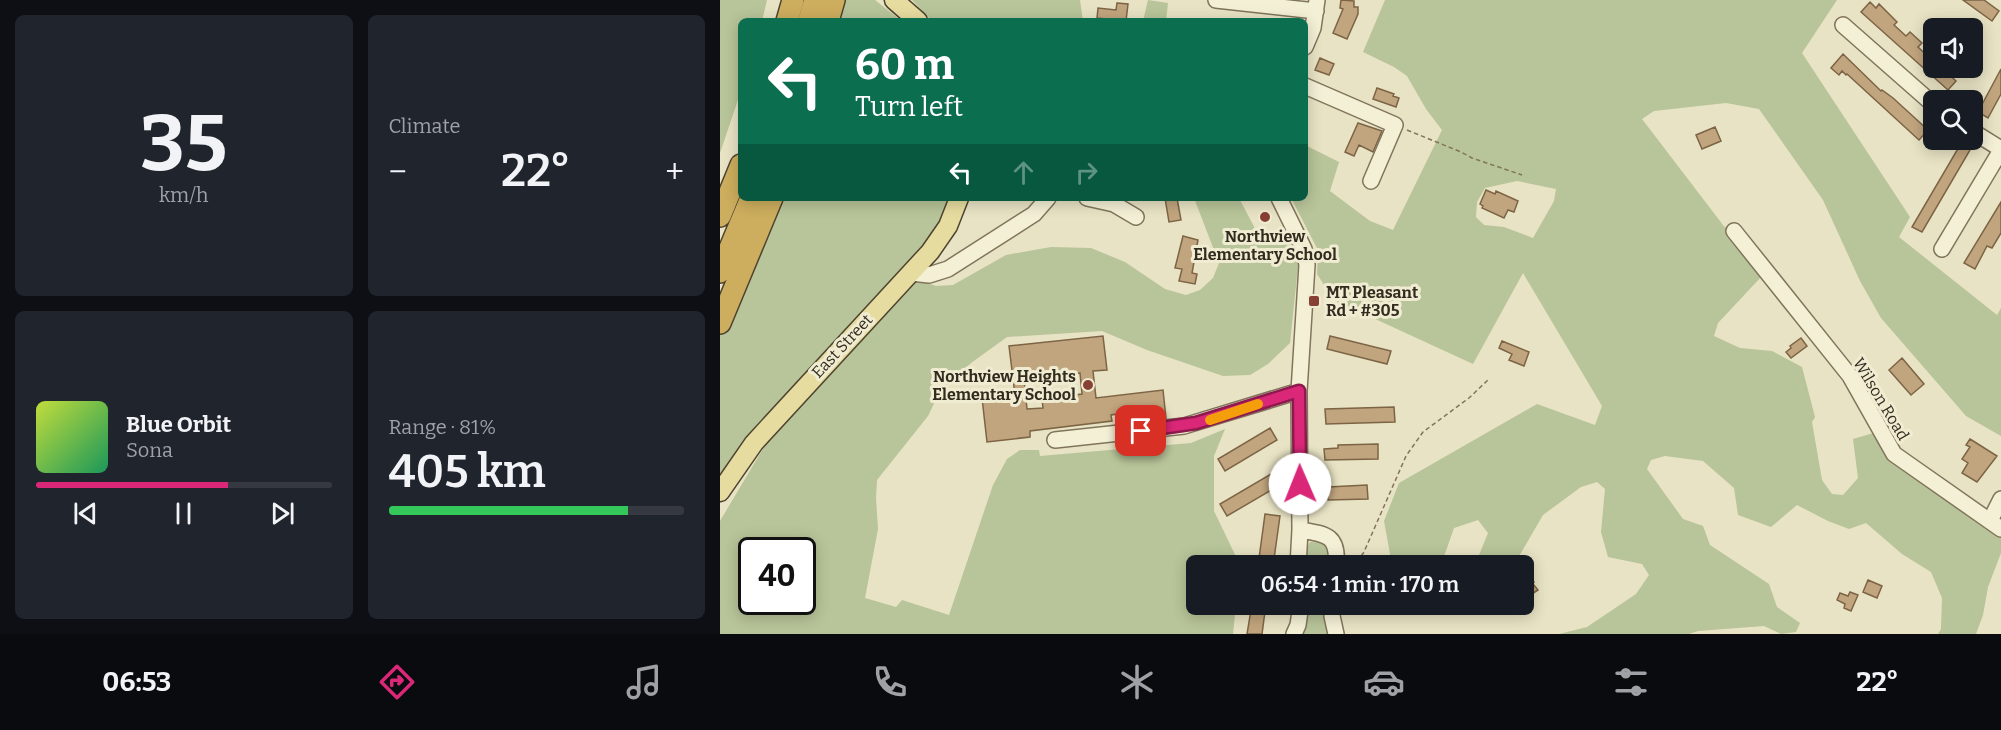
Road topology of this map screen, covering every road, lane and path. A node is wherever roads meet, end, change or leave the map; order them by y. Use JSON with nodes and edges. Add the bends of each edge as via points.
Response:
{"nodes":[{"id":1,"x":793,"y":0,"type":"edge"},
{"id":2,"x":815,"y":0,"type":"edge"},
{"id":3,"x":834,"y":0,"type":"edge"},
{"id":4,"x":1216,"y":0,"type":"edge"},
{"id":5,"x":1317,"y":6,"type":"edge"},
{"id":6,"x":788,"y":18,"type":"edge"},
{"id":7,"x":810,"y":18,"type":"edge"},
{"id":8,"x":829,"y":18,"type":"edge"},
{"id":9,"x":1843,"y":25,"type":"dead end"},
{"id":10,"x":1308,"y":40,"type":"edge"},
{"id":11,"x":1308,"y":87,"type":"edge"},
{"id":12,"x":1923,"y":95,"type":"edge"},
{"id":13,"x":1395,"y":125,"type":"junction"},
{"id":14,"x":1983,"y":138,"type":"edge"},
{"id":15,"x":2001,"y":150,"type":"edge"},
{"id":16,"x":738,"y":172,"type":"edge"},
{"id":17,"x":1522,"y":175,"type":"dead end"},
{"id":18,"x":1371,"y":181,"type":"dead end"},
{"id":19,"x":750,"y":201,"type":"edge"},
{"id":20,"x":771,"y":201,"type":"edge"},
{"id":21,"x":958,"y":201,"type":"edge"},
{"id":22,"x":1045,"y":201,"type":"edge"},
{"id":23,"x":1055,"y":201,"type":"edge"},
{"id":24,"x":1100,"y":201,"type":"edge"},
{"id":25,"x":1280,"y":201,"type":"edge"},
{"id":26,"x":1034,"y":214,"type":"junction"},
{"id":27,"x":720,"y":216,"type":"edge"},
{"id":28,"x":1136,"y":217,"type":"dead end"},
{"id":29,"x":1734,"y":231,"type":"dead end"},
{"id":30,"x":1942,"y":249,"type":"dead end"},
{"id":31,"x":720,"y":272,"type":"edge"},
{"id":32,"x":911,"y":273,"type":"junction"},
{"id":33,"x":720,"y":323,"type":"edge"},
{"id":34,"x":1489,"y":379,"type":"dead end"},
{"id":35,"x":1299,"y":391,"type":"junction"},
{"id":36,"x":1055,"y":440,"type":"dead end"},
{"id":37,"x":720,"y":492,"type":"edge"},
{"id":38,"x":2001,"y":499,"type":"edge"},
{"id":39,"x":1995,"y":525,"type":"edge"},
{"id":40,"x":1300,"y":530,"type":"junction"},
{"id":41,"x":1299,"y":555,"type":"edge"},
{"id":42,"x":1338,"y":555,"type":"edge"},
{"id":43,"x":1362,"y":555,"type":"edge"},
{"id":44,"x":1290,"y":615,"type":"edge"},
{"id":45,"x":1299,"y":615,"type":"edge"},
{"id":46,"x":1332,"y":615,"type":"edge"},
{"id":47,"x":1287,"y":634,"type":"edge"},
{"id":48,"x":1294,"y":634,"type":"edge"},
{"id":49,"x":1336,"y":634,"type":"edge"}],
"edges":[{"from":1,"to":6,"type":"highway"},
{"from":2,"to":7,"type":"highway"},
{"from":3,"to":8,"type":"highway"},
{"from":4,"to":5,"type":"street"},
{"from":5,"to":10,"type":"street"},
{"from":9,"to":12,"type":"street"},
{"from":11,"to":13,"type":"street"},
{"from":13,"to":17,"type":"path"},
{"from":13,"to":18,"type":"street"},
{"from":14,"to":15,"type":"street"},
{"from":15,"to":30,"type":"street"},
{"from":16,"to":27,"type":"highway"},
{"from":19,"to":31,"type":"highway"},
{"from":20,"to":33,"type":"highway"},
{"from":21,"to":32,"type":"main road","name":"East Street","via":[[948,226]]},
{"from":22,"to":26,"type":"street"},
{"from":23,"to":26,"type":"street"},
{"from":24,"to":28,"type":"street"},
{"from":25,"to":35,"type":"street","via":[[1304,249],[1307,265]]},
{"from":26,"to":32,"type":"street","via":[[948,269],[929,275]]},
{"from":29,"to":39,"type":"street","name":"Wilson Road","via":[[1850,376],[1894,454]]},
{"from":32,"to":37,"type":"main road","name":"East Street","via":[[754,443]]},
{"from":34,"to":43,"type":"path","via":[[1423,432],[1406,456]]},
{"from":35,"to":36,"type":"street","via":[[1184,426]]},
{"from":35,"to":40,"type":"street"},
{"from":38,"to":39,"type":"street"},
{"from":40,"to":41,"type":"street"},
{"from":40,"to":42,"type":"street","via":[[1326,534],[1334,542]]},
{"from":44,"to":47,"type":"street"},
{"from":45,"to":48,"type":"street"},
{"from":46,"to":49,"type":"street"}]}
